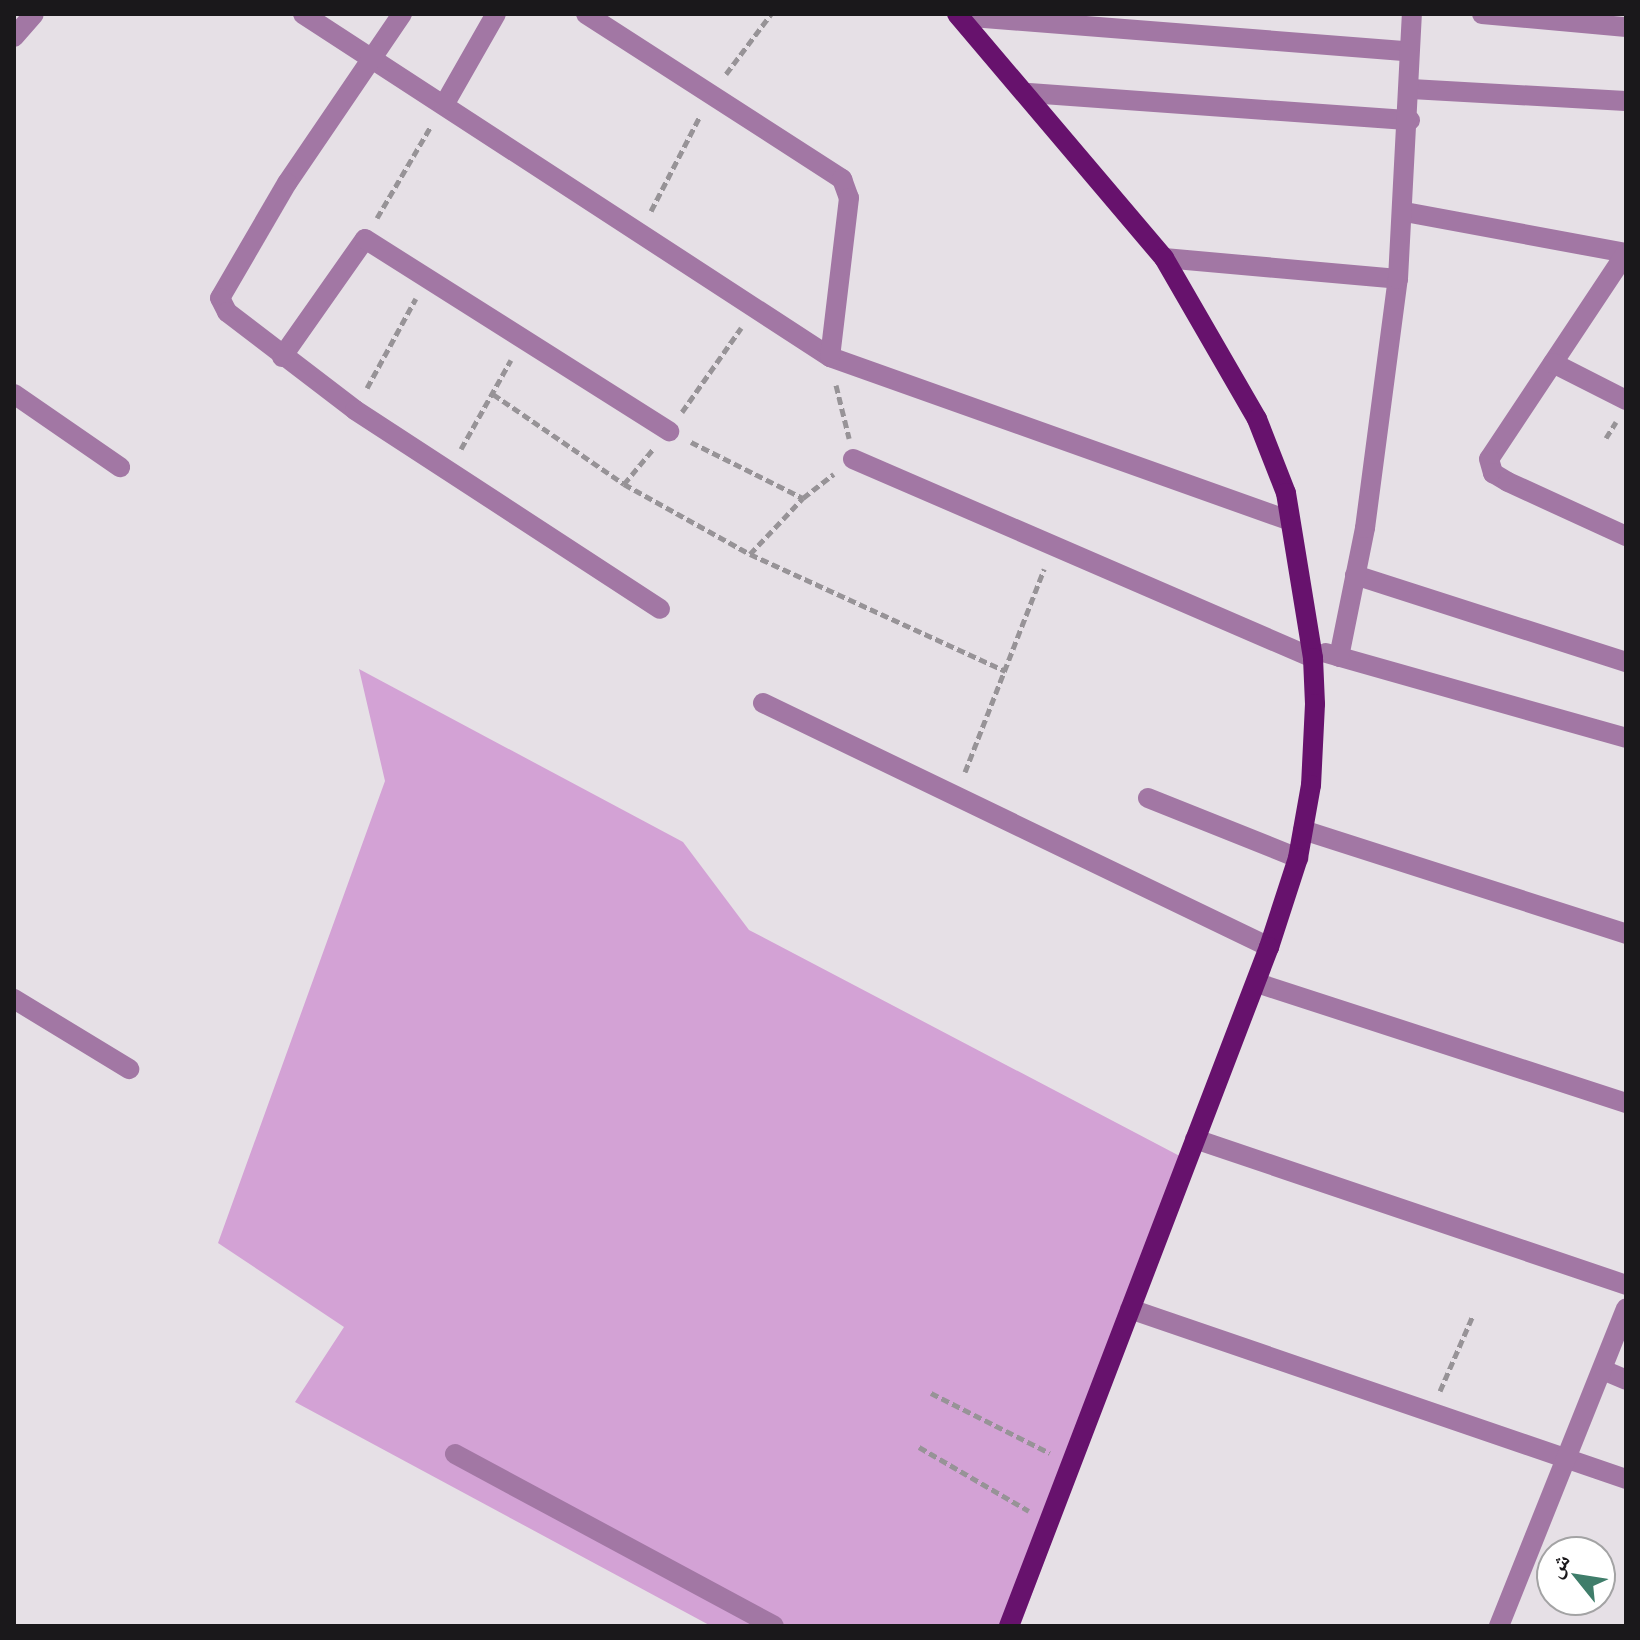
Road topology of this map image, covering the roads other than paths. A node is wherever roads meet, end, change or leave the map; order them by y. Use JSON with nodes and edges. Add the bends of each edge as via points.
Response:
{"nodes":[{"id":1,"x":34,"y":14,"type":"edge"},
{"id":2,"x":303,"y":14,"type":"edge"},
{"id":3,"x":402,"y":14,"type":"edge"},
{"id":4,"x":496,"y":14,"type":"edge"},
{"id":5,"x":586,"y":14,"type":"edge"},
{"id":6,"x":1412,"y":14,"type":"edge"},
{"id":7,"x":1482,"y":14,"type":"edge"},
{"id":8,"x":958,"y":15,"type":"edge"},
{"id":9,"x":1626,"y":27,"type":"edge"},
{"id":10,"x":16,"y":31,"type":"edge"},
{"id":11,"x":1407,"y":51,"type":"junction"},
{"id":12,"x":370,"y":62,"type":"junction"},
{"id":13,"x":1411,"y":89,"type":"junction"},
{"id":14,"x":1029,"y":93,"type":"junction"},
{"id":15,"x":1626,"y":101,"type":"edge"},
{"id":16,"x":444,"y":105,"type":"junction"},
{"id":17,"x":1410,"y":120,"type":"junction"},
{"id":18,"x":1405,"y":212,"type":"junction"},
{"id":19,"x":1626,"y":253,"type":"edge"},
{"id":20,"x":1164,"y":258,"type":"junction"},
{"id":21,"x":1398,"y":279,"type":"junction"},
{"id":22,"x":282,"y":357,"type":"junction"},
{"id":23,"x":830,"y":357,"type":"junction"},
{"id":24,"x":1553,"y":363,"type":"junction"},
{"id":25,"x":14,"y":394,"type":"edge"},
{"id":26,"x":1626,"y":400,"type":"edge"},
{"id":27,"x":669,"y":431,"type":"road end"},
{"id":28,"x":853,"y":459,"type":"road end"},
{"id":29,"x":120,"y":467,"type":"dead end"},
{"id":30,"x":1290,"y":521,"type":"junction"},
{"id":31,"x":1626,"y":536,"type":"edge"},
{"id":32,"x":1355,"y":575,"type":"junction"},
{"id":33,"x":660,"y":609,"type":"dead end"},
{"id":34,"x":1312,"y":653,"type":"junction"},
{"id":35,"x":1339,"y":657,"type":"junction"},
{"id":36,"x":1626,"y":662,"type":"edge"},
{"id":37,"x":763,"y":703,"type":"dead end"},
{"id":38,"x":1626,"y":738,"type":"edge"},
{"id":39,"x":1148,"y":798,"type":"dead end"},
{"id":40,"x":1303,"y":830,"type":"junction"},
{"id":41,"x":1298,"y":858,"type":"junction"},
{"id":42,"x":1626,"y":934,"type":"edge"},
{"id":43,"x":1269,"y":947,"type":"junction"},
{"id":44,"x":1257,"y":983,"type":"junction"},
{"id":45,"x":14,"y":999,"type":"edge"},
{"id":46,"x":129,"y":1069,"type":"dead end"},
{"id":47,"x":1626,"y":1103,"type":"edge"},
{"id":48,"x":1195,"y":1139,"type":"junction"},
{"id":49,"x":1626,"y":1285,"type":"edge"},
{"id":50,"x":1626,"y":1308,"type":"edge"},
{"id":51,"x":1130,"y":1309,"type":"junction"},
{"id":52,"x":1603,"y":1370,"type":"junction"},
{"id":53,"x":1626,"y":1380,"type":"edge"},
{"id":54,"x":455,"y":1454,"type":"dead end"},
{"id":55,"x":1569,"y":1457,"type":"junction"},
{"id":56,"x":1626,"y":1479,"type":"edge"},
{"id":57,"x":1502,"y":1625,"type":"edge"},
{"id":58,"x":774,"y":1626,"type":"edge"},
{"id":59,"x":1009,"y":1626,"type":"edge"}],
"edges":[{"from":1,"to":10,"type":"street"},
{"from":2,"to":12,"type":"street"},
{"from":3,"to":12,"type":"street"},
{"from":4,"to":16,"type":"street"},
{"from":5,"to":23,"type":"street","via":[[842,179],[849,198]]},
{"from":6,"to":11,"type":"street"},
{"from":7,"to":9,"type":"street"},
{"from":8,"to":11,"type":"street"},
{"from":8,"to":14,"type":"main road"},
{"from":11,"to":13,"type":"street"},
{"from":12,"to":16,"type":"street"},
{"from":12,"to":22,"type":"street","via":[[222,289],[227,312]]},
{"from":13,"to":15,"type":"street"},
{"from":13,"to":17,"type":"street"},
{"from":14,"to":17,"type":"street"},
{"from":14,"to":20,"type":"main road"},
{"from":16,"to":23,"type":"street"},
{"from":17,"to":18,"type":"street"},
{"from":18,"to":19,"type":"street"},
{"from":18,"to":21,"type":"street"},
{"from":19,"to":24,"type":"street"},
{"from":20,"to":21,"type":"street"},
{"from":20,"to":30,"type":"main road","via":[[1257,419],[1286,493]]},
{"from":21,"to":32,"type":"street"},
{"from":22,"to":27,"type":"street","via":[[365,239]]},
{"from":22,"to":33,"type":"street"},
{"from":23,"to":30,"type":"street"},
{"from":24,"to":26,"type":"street"},
{"from":24,"to":31,"type":"street","via":[[1496,445],[1489,459],[1493,473]]},
{"from":25,"to":29,"type":"street"},
{"from":28,"to":34,"type":"street","via":[[1052,548]]},
{"from":30,"to":34,"type":"main road"},
{"from":32,"to":35,"type":"street"},
{"from":32,"to":36,"type":"street"},
{"from":34,"to":35,"type":"street"},
{"from":34,"to":40,"type":"main road","via":[[1311,785]]},
{"from":35,"to":38,"type":"street"},
{"from":37,"to":43,"type":"street"},
{"from":39,"to":41,"type":"street"},
{"from":40,"to":41,"type":"main road"},
{"from":40,"to":42,"type":"street"},
{"from":41,"to":43,"type":"main road"},
{"from":43,"to":44,"type":"main road"},
{"from":44,"to":47,"type":"street"},
{"from":44,"to":48,"type":"main road"},
{"from":45,"to":46,"type":"street"},
{"from":48,"to":49,"type":"street"},
{"from":48,"to":51,"type":"main road"},
{"from":50,"to":52,"type":"street"},
{"from":51,"to":55,"type":"street"},
{"from":51,"to":59,"type":"main road"},
{"from":52,"to":53,"type":"street"},
{"from":52,"to":55,"type":"street"},
{"from":54,"to":58,"type":"street"},
{"from":55,"to":56,"type":"street"},
{"from":55,"to":57,"type":"street"}]}
